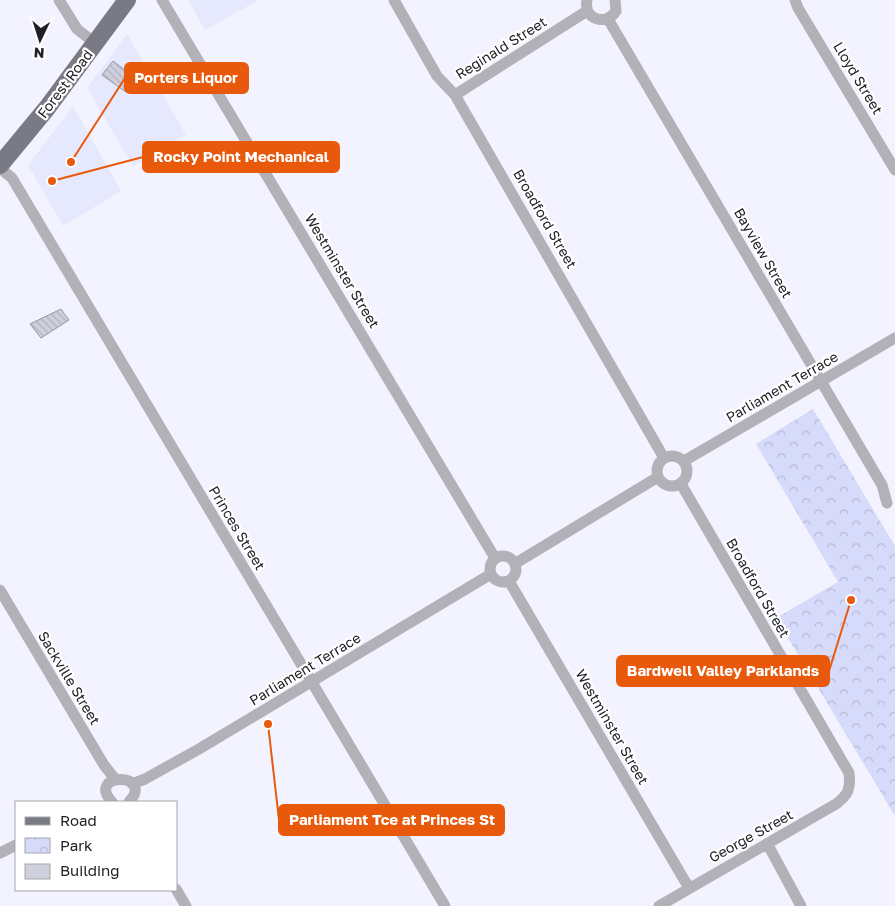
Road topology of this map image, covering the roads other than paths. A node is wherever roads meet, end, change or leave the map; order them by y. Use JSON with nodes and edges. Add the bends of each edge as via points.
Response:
{"nodes":[{"id":1,"x":60,"y":0,"type":"edge"},
{"id":2,"x":127,"y":0,"type":"edge"},
{"id":3,"x":162,"y":0,"type":"edge"},
{"id":4,"x":394,"y":0,"type":"edge"},
{"id":5,"x":616,"y":0,"type":"edge"},
{"id":6,"x":795,"y":0,"type":"edge"},
{"id":7,"x":587,"y":6,"type":"edge"},
{"id":8,"x":608,"y":19,"type":"junction"},
{"id":9,"x":96,"y":44,"type":"junction"},
{"id":10,"x":455,"y":94,"type":"junction"},
{"id":11,"x":0,"y":166,"type":"edge"},
{"id":12,"x":895,"y":170,"type":"edge"},
{"id":13,"x":895,"y":338,"type":"edge"},
{"id":14,"x":821,"y":382,"type":"junction"},
{"id":15,"x":664,"y":458,"type":"junction"},
{"id":16,"x":684,"y":461,"type":"junction"},
{"id":17,"x":658,"y":477,"type":"junction"},
{"id":18,"x":681,"y":484,"type":"junction"},
{"id":19,"x":887,"y":503,"type":"dead end"},
{"id":20,"x":495,"y":558,"type":"junction"},
{"id":21,"x":516,"y":563,"type":"junction"},
{"id":22,"x":491,"y":574,"type":"junction"},
{"id":23,"x":509,"y":581,"type":"junction"},
{"id":24,"x":0,"y":590,"type":"edge"},
{"id":25,"x":311,"y":683,"type":"junction"},
{"id":26,"x":115,"y":779,"type":"junction"},
{"id":27,"x":132,"y":784,"type":"junction"},
{"id":28,"x":851,"y":786,"type":"joint"},
{"id":29,"x":106,"y":801,"type":"edge"},
{"id":30,"x":130,"y":801,"type":"edge"},
{"id":31,"x":768,"y":845,"type":"junction"},
{"id":32,"x":15,"y":846,"type":"edge"},
{"id":33,"x":0,"y":853,"type":"edge"},
{"id":34,"x":690,"y":888,"type":"junction"},
{"id":35,"x":177,"y":891,"type":"edge"},
{"id":36,"x":186,"y":906,"type":"edge"},
{"id":37,"x":445,"y":906,"type":"edge"},
{"id":38,"x":659,"y":906,"type":"edge"},
{"id":39,"x":801,"y":906,"type":"edge"}],
"edges":[{"from":1,"to":9,"type":"street","via":[[77,29]]},
{"from":2,"to":9,"type":"main road","name":"Forest Road"},
{"from":3,"to":20,"type":"street","name":"Westminster Street"},
{"from":4,"to":10,"type":"street","name":"Broadford Street","via":[[437,76]]},
{"from":5,"to":8,"type":"street","via":[[616,11]]},
{"from":6,"to":12,"type":"street","name":"Lloyd Street"},
{"from":7,"to":8,"type":"street","via":[[596,20]]},
{"from":7,"to":10,"type":"street","name":"Reginald Street"},
{"from":8,"to":14,"type":"street","name":"Bayview Street"},
{"from":9,"to":11,"type":"main road","name":"Forest Road"},
{"from":10,"to":15,"type":"street","name":"Broadford Street"},
{"from":11,"to":25,"type":"street","name":"Princes Street","via":[[12,178]]},
{"from":13,"to":14,"type":"street","name":"Parliament Terrace"},
{"from":14,"to":16,"type":"street","name":"Parliament Terrace"},
{"from":14,"to":19,"type":"street","name":"Bayview Street","via":[[882,485]]},
{"from":15,"to":16,"type":"street","via":[[672,456]]},
{"from":15,"to":17,"type":"street","via":[[657,468]]},
{"from":16,"to":18,"type":"street","via":[[687,474]]},
{"from":17,"to":18,"type":"street","via":[[669,486]]},
{"from":17,"to":21,"type":"street"},
{"from":18,"to":28,"type":"street","name":"Broadford Street","via":[[849,773]]},
{"from":20,"to":21,"type":"street","via":[[505,556]]},
{"from":20,"to":22,"type":"street","via":[[490,566]]},
{"from":21,"to":23,"type":"street","via":[[516,574]]},
{"from":22,"to":23,"type":"street","via":[[499,582]]},
{"from":22,"to":25,"type":"street","name":"Parliament Terrace"},
{"from":23,"to":34,"type":"street","name":"Westminster Street"},
{"from":24,"to":26,"type":"street","name":"Sackville Street"},
{"from":25,"to":27,"type":"street","name":"Parliament Terrace"},
{"from":25,"to":37,"type":"street","name":"Princes Street"},
{"from":26,"to":27,"type":"street","via":[[124,779]]},
{"from":26,"to":29,"type":"street","via":[[107,789]]},
{"from":27,"to":30,"type":"street","via":[[134,792]]},
{"from":28,"to":31,"type":"street","name":"George Street","via":[[846,796],[836,804]]},
{"from":31,"to":34,"type":"street","name":"George Street"},
{"from":31,"to":39,"type":"street"},
{"from":32,"to":33,"type":"street"},
{"from":34,"to":38,"type":"street","name":"George Street"},
{"from":35,"to":36,"type":"street"}]}
